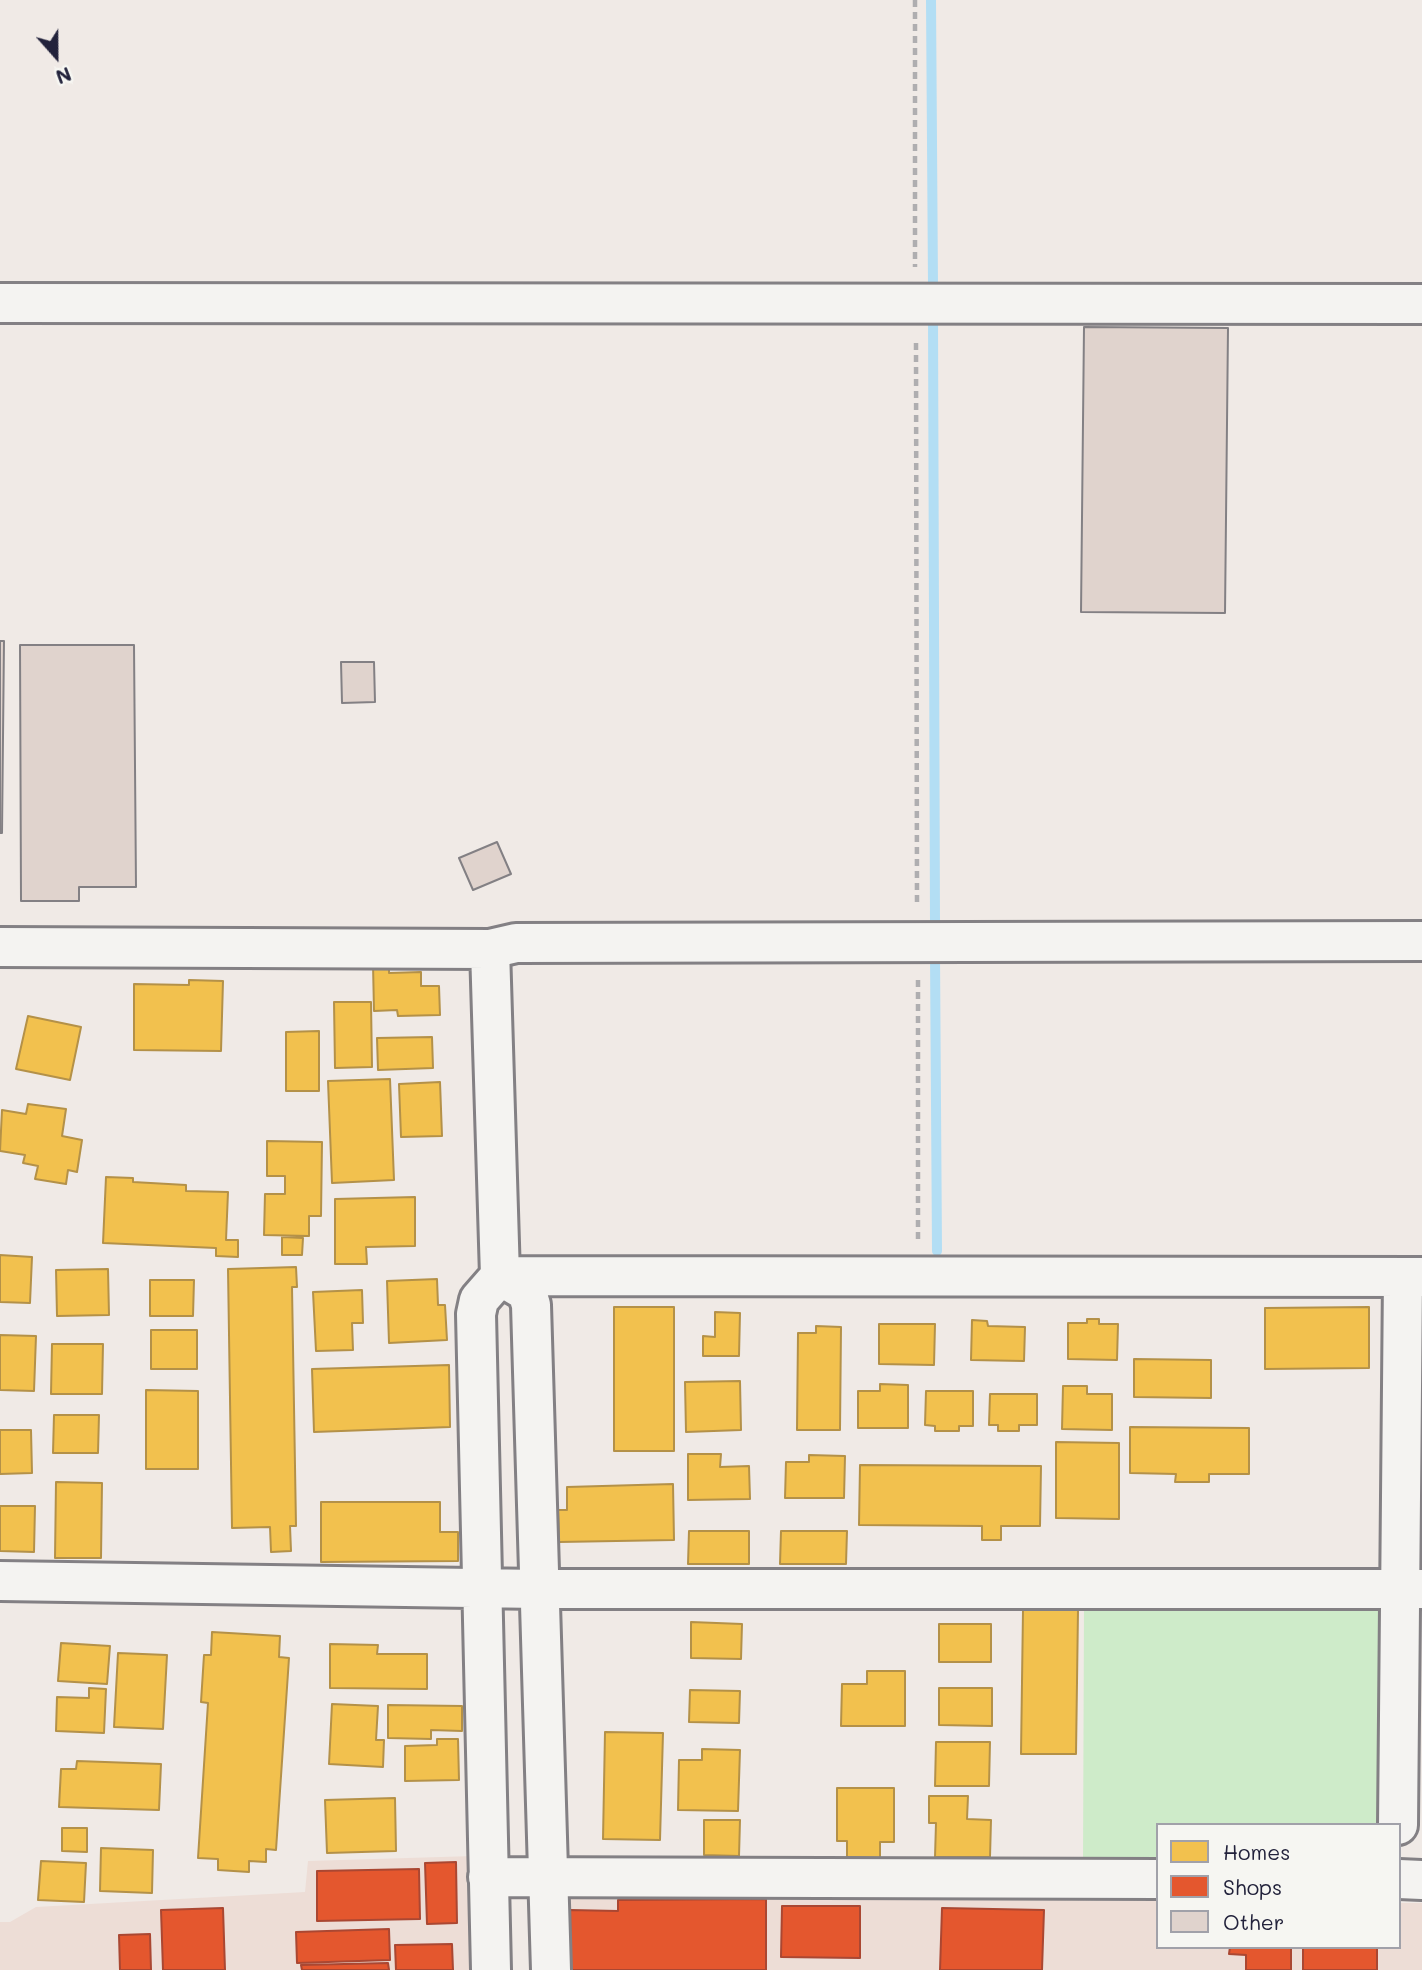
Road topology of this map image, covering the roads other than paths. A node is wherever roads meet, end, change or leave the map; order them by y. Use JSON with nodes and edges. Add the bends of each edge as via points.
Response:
{"nodes":[{"id":1,"x":0,"y":303,"type":"edge"},
{"id":2,"x":1422,"y":304,"type":"edge"},
{"id":3,"x":1422,"y":941,"type":"edge"},
{"id":4,"x":0,"y":947,"type":"edge"},
{"id":5,"x":490,"y":949,"type":"junction"},
{"id":6,"x":500,"y":1276,"type":"junction"},
{"id":7,"x":1413,"y":1277,"type":"edge"},
{"id":8,"x":0,"y":1581,"type":"edge"},
{"id":9,"x":480,"y":1588,"type":"junction"},
{"id":10,"x":540,"y":1589,"type":"junction"},
{"id":11,"x":1411,"y":1589,"type":"edge"},
{"id":12,"x":1398,"y":1823,"type":"edge"},
{"id":13,"x":488,"y":1877,"type":"junction"},
{"id":14,"x":550,"y":1878,"type":"junction"},
{"id":15,"x":1156,"y":1879,"type":"edge"},
{"id":16,"x":1401,"y":1879,"type":"edge"},
{"id":17,"x":1422,"y":1880,"type":"edge"},
{"id":18,"x":491,"y":1970,"type":"edge"},
{"id":19,"x":551,"y":1970,"type":"edge"}],
"edges":[{"from":1,"to":2,"type":"street"},
{"from":3,"to":5,"type":"street","via":[[516,943]]},
{"from":4,"to":5,"type":"street"},
{"from":5,"to":6,"type":"street"},
{"from":6,"to":7,"type":"street"},
{"from":6,"to":9,"type":"street","via":[[479,1300],[476,1314]]},
{"from":6,"to":10,"type":"street","via":[[527,1292],[531,1305]]},
{"from":7,"to":11,"type":"street"},
{"from":8,"to":9,"type":"street"},
{"from":9,"to":10,"type":"street"},
{"from":9,"to":13,"type":"street"},
{"from":10,"to":11,"type":"street"},
{"from":10,"to":14,"type":"street"},
{"from":11,"to":12,"type":"street"},
{"from":13,"to":14,"type":"street"},
{"from":13,"to":18,"type":"street"},
{"from":14,"to":15,"type":"street"},
{"from":14,"to":19,"type":"street"},
{"from":16,"to":17,"type":"street"}]}
